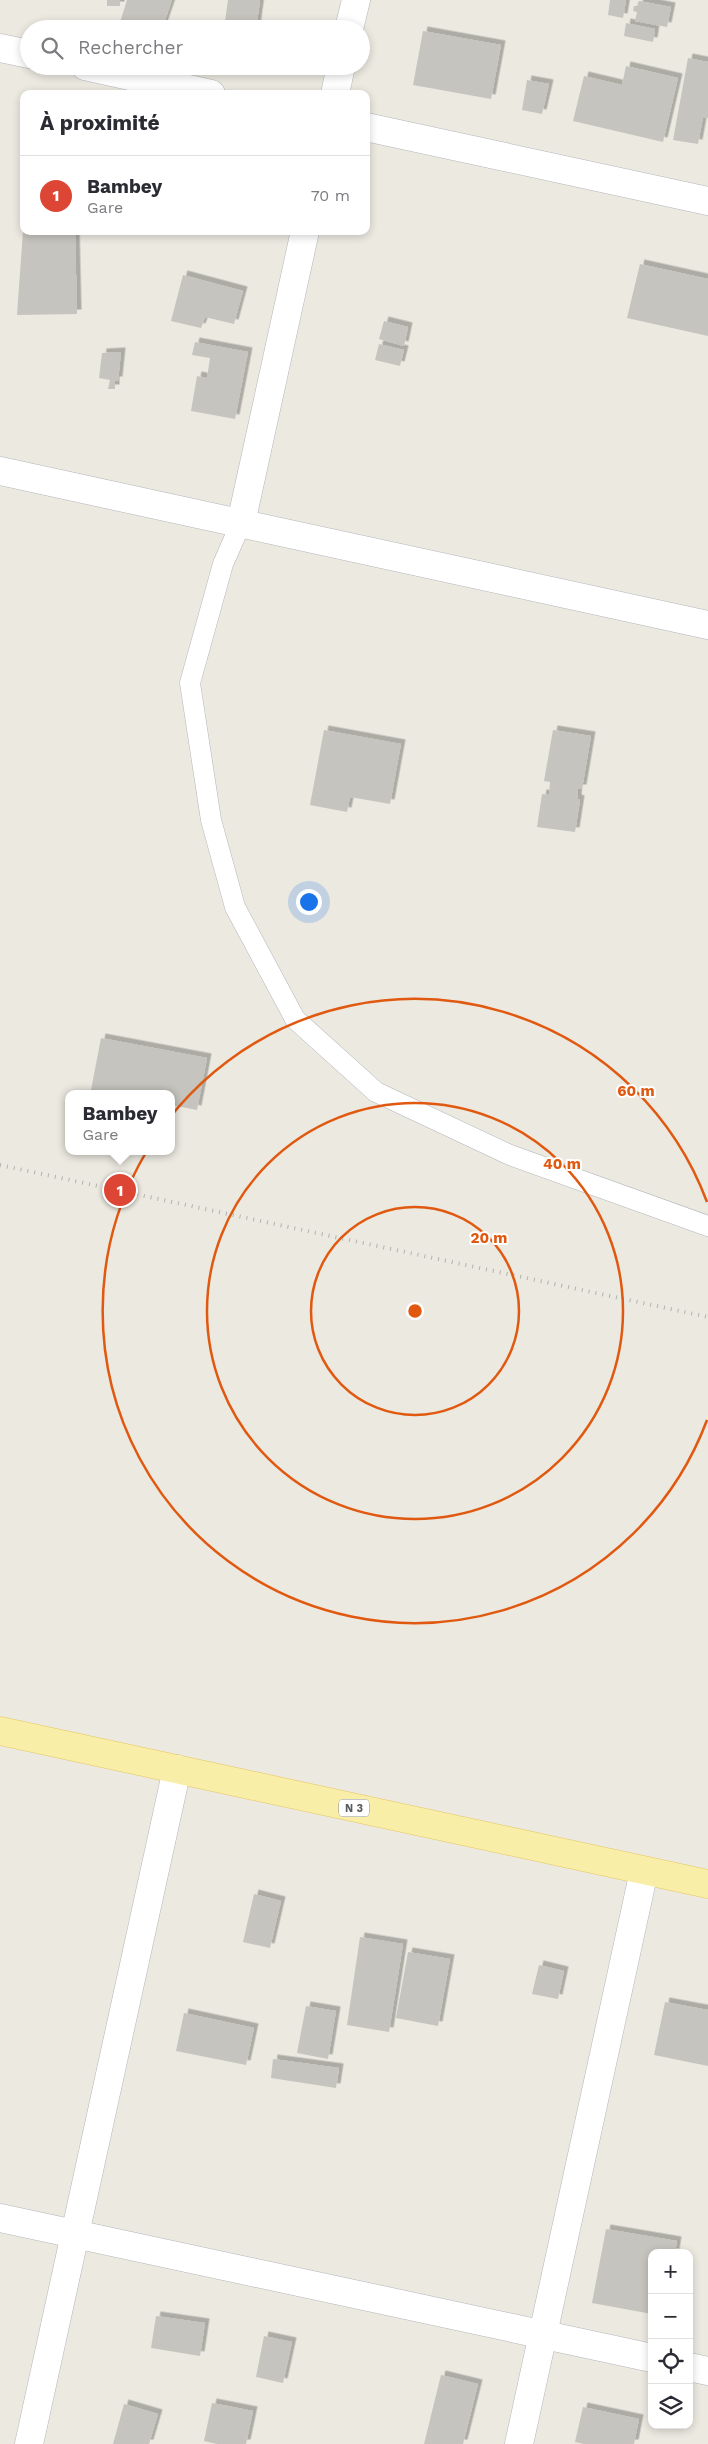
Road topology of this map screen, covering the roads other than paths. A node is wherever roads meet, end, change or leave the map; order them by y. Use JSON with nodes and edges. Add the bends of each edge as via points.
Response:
{"nodes":[{"id":1,"x":356,"y":0,"type":"edge"},
{"id":2,"x":351,"y":20,"type":"edge"},
{"id":3,"x":0,"y":48,"type":"edge"},
{"id":4,"x":20,"y":52,"type":"edge"},
{"id":5,"x":126,"y":75,"type":"edge"},
{"id":6,"x":339,"y":75,"type":"edge"},
{"id":7,"x":193,"y":90,"type":"edge"},
{"id":8,"x":336,"y":90,"type":"edge"},
{"id":9,"x":370,"y":128,"type":"edge"},
{"id":10,"x":708,"y":201,"type":"edge"},
{"id":11,"x":304,"y":235,"type":"edge"},
{"id":12,"x":0,"y":471,"type":"edge"},
{"id":13,"x":241,"y":523,"type":"junction"},
{"id":14,"x":708,"y":624,"type":"edge"},
{"id":15,"x":708,"y":1226,"type":"edge"},
{"id":16,"x":0,"y":1730,"type":"edge"},
{"id":17,"x":177,"y":1769,"type":"junction"},
{"id":18,"x":644,"y":1871,"type":"junction"},
{"id":19,"x":708,"y":1884,"type":"edge"},
{"id":20,"x":0,"y":2218,"type":"edge"},
{"id":21,"x":75,"y":2234,"type":"junction"},
{"id":22,"x":542,"y":2335,"type":"junction"},
{"id":23,"x":648,"y":2357,"type":"edge"},
{"id":24,"x":693,"y":2367,"type":"edge"},
{"id":25,"x":708,"y":2371,"type":"edge"},
{"id":26,"x":29,"y":2444,"type":"edge"},
{"id":27,"x":518,"y":2444,"type":"edge"}],
"edges":[{"from":1,"to":2,"type":"street"},
{"from":3,"to":4,"type":"street"},
{"from":5,"to":7,"type":"street"},
{"from":6,"to":8,"type":"street"},
{"from":9,"to":10,"type":"street"},
{"from":11,"to":13,"type":"street"},
{"from":12,"to":13,"type":"street"},
{"from":13,"to":14,"type":"street"},
{"from":13,"to":15,"type":"lane","via":[[223,564],[190,682],[211,820],[235,907],[295,1019],[376,1092],[510,1155]]},
{"from":16,"to":17,"type":"main road","number":"N 3"},
{"from":17,"to":18,"type":"main road","number":"N 3"},
{"from":17,"to":21,"type":"street"},
{"from":18,"to":19,"type":"main road","number":"N 3"},
{"from":18,"to":22,"type":"street"},
{"from":20,"to":21,"type":"street"},
{"from":21,"to":22,"type":"street"},
{"from":21,"to":26,"type":"street"},
{"from":22,"to":23,"type":"street"},
{"from":22,"to":27,"type":"street"},
{"from":24,"to":25,"type":"street"}]}
